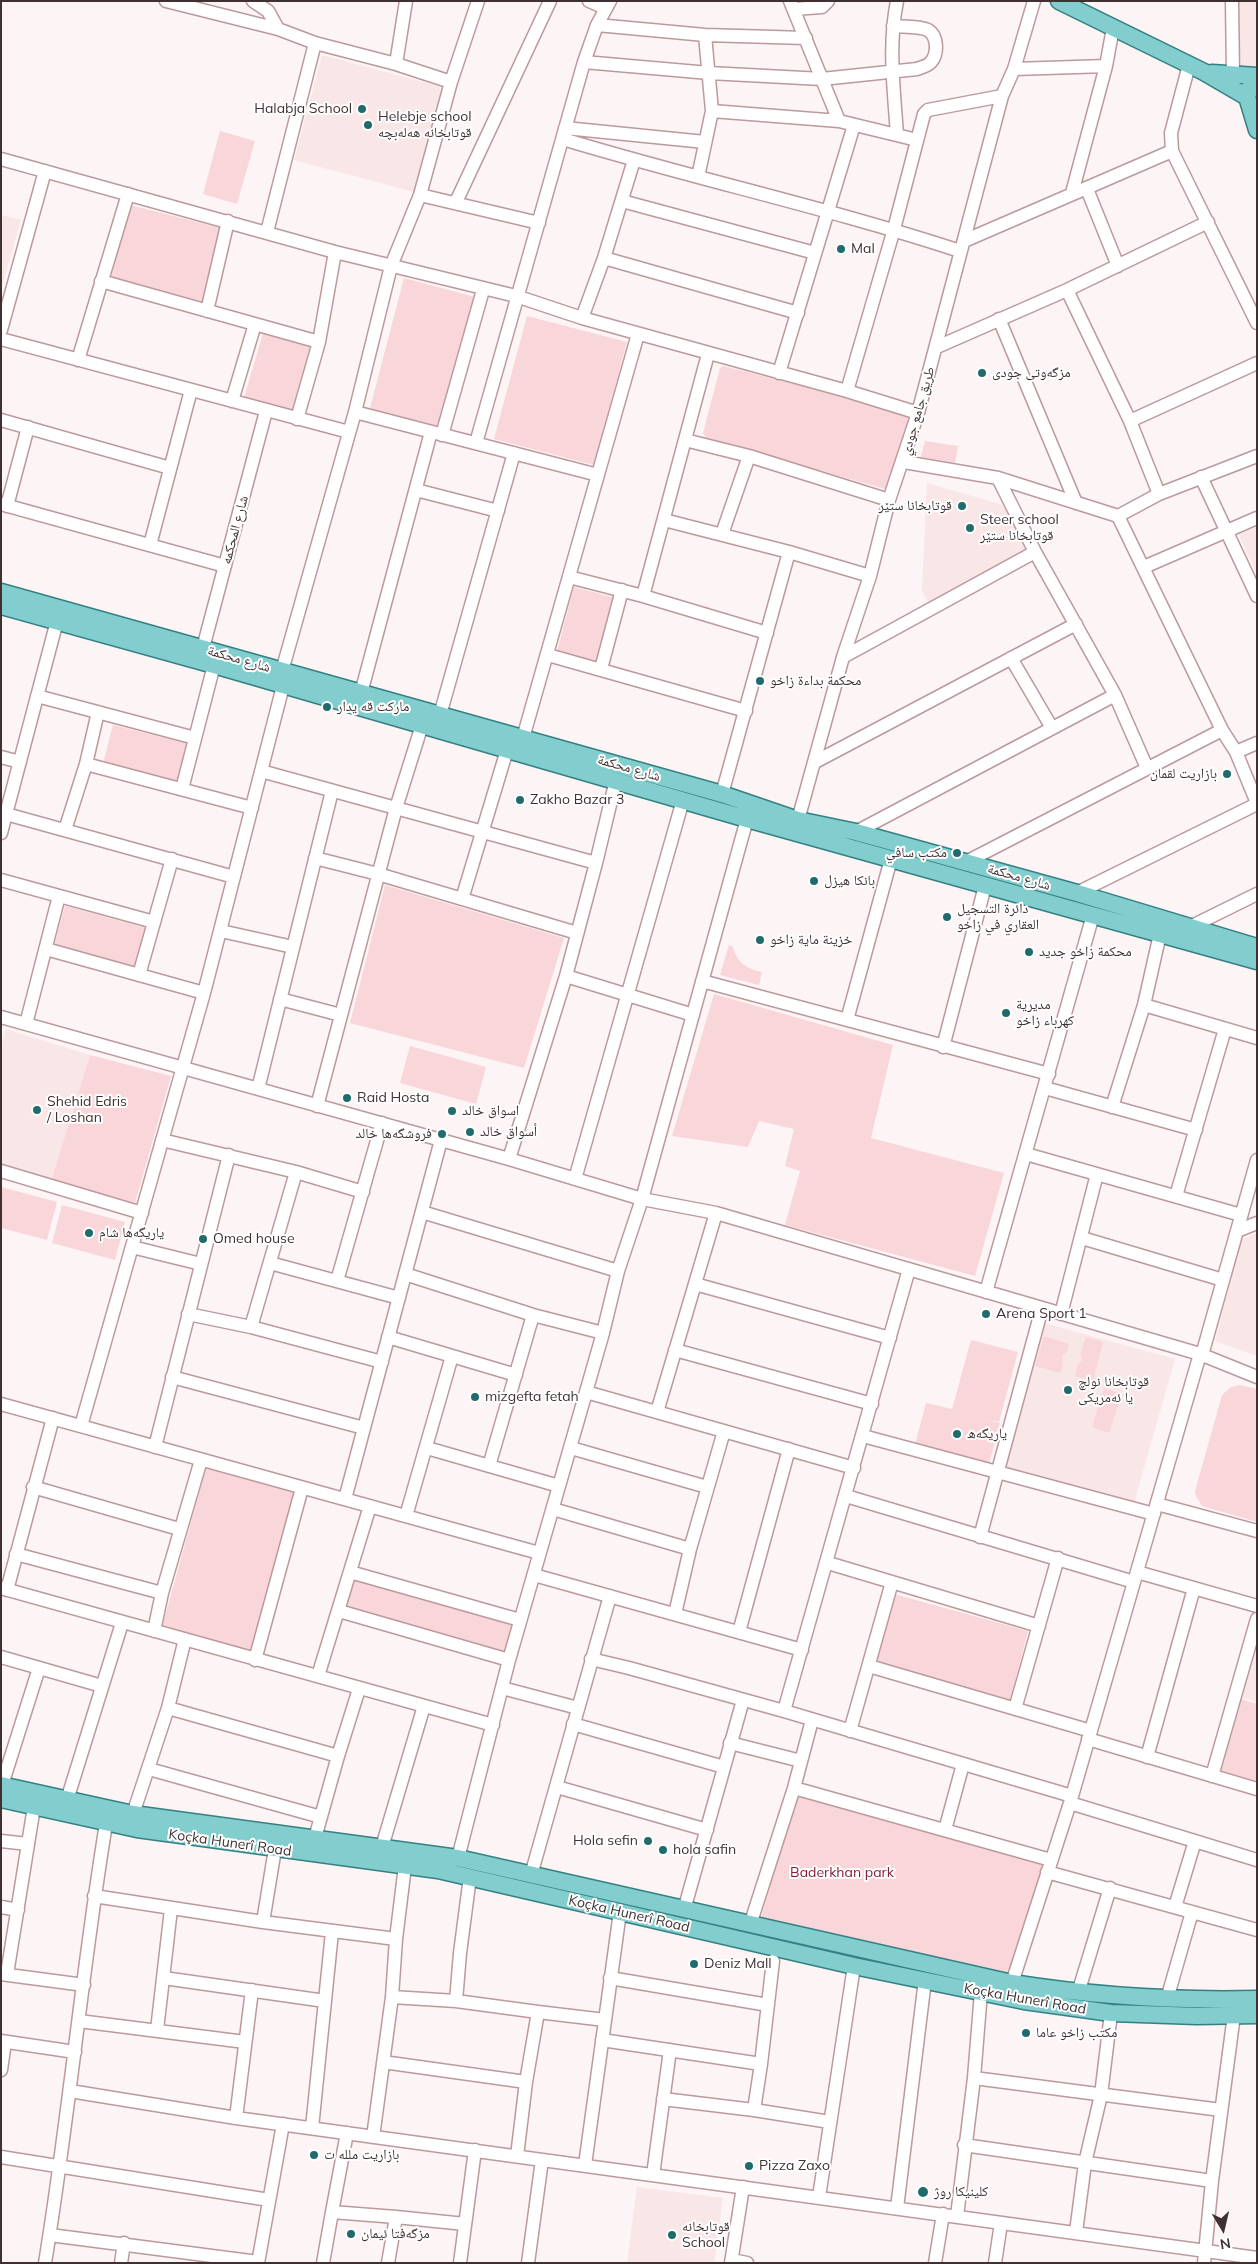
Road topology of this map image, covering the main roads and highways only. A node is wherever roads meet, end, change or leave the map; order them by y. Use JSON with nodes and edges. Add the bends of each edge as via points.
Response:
{"nodes":[{"id":1,"x":1059,"y":1,"type":"edge"},
{"id":2,"x":1204,"y":72,"type":"junction"},
{"id":3,"x":1254,"y":92,"type":"edge"},
{"id":4,"x":1257,"y":130,"type":"edge"},
{"id":5,"x":1,"y":592,"type":"edge"},
{"id":6,"x":1,"y":606,"type":"edge"},
{"id":7,"x":125,"y":634,"type":"junction"},
{"id":8,"x":148,"y":641,"type":"junction"},
{"id":9,"x":283,"y":678,"type":"junction"},
{"id":10,"x":1046,"y":885,"type":"junction"},
{"id":11,"x":1042,"y":901,"type":"junction"},
{"id":12,"x":1257,"y":947,"type":"edge"},
{"id":13,"x":1257,"y":961,"type":"edge"},
{"id":14,"x":2,"y":1785,"type":"edge"},
{"id":15,"x":1,"y":1800,"type":"edge"},
{"id":16,"x":247,"y":1828,"type":"junction"},
{"id":17,"x":245,"y":1845,"type":"junction"},
{"id":18,"x":1046,"y":1996,"type":"junction"},
{"id":19,"x":1257,"y":2000,"type":"edge"},
{"id":20,"x":1257,"y":2015,"type":"edge"}],
"edges":[{"from":1,"to":2,"type":"main road"},
{"from":2,"to":3,"type":"main road"},
{"from":2,"to":3,"type":"main road","via":[[1233,75]]},
{"from":3,"to":4,"type":"main road"},
{"from":5,"to":7,"type":"main road","name":"شارع محكمة"},
{"from":6,"to":7,"type":"main road","name":"شارع محكمة"},
{"from":7,"to":8,"type":"main road","name":"شارع محكمة"},
{"from":8,"to":9,"type":"main road","name":"شارع محكمة","via":[[214,665]]},
{"from":8,"to":9,"type":"main road","name":"شارع محكمة","via":[[203,648]]},
{"from":9,"to":10,"type":"main road","name":"شارع محكمة","via":[[361,693],[722,794],[798,820],[856,832]]},
{"from":9,"to":11,"type":"main road","name":"شارع محكمة","via":[[507,750]]},
{"from":10,"to":11,"type":"main road"},
{"from":10,"to":12,"type":"main road","name":"شارع محكمة"},
{"from":11,"to":13,"type":"main road","name":"شارع محكمة"},
{"from":14,"to":16,"type":"main road","via":[[133,1814]]},
{"from":15,"to":17,"type":"main road","name":"Koçka Hunerî Road","via":[[106,1824]]},
{"from":16,"to":17,"type":"main road"},
{"from":16,"to":18,"type":"main road","via":[[458,1858],[1012,1983]]},
{"from":17,"to":18,"type":"main road","name":"Koçka Hunerî Road","via":[[470,1877],[854,1966],[981,1992]]},
{"from":18,"to":19,"type":"main road","via":[[1078,1993],[1167,1999]]},
{"from":18,"to":20,"type":"main road","name":"Koçka Hunerî Road","via":[[1111,2013]]}]}
